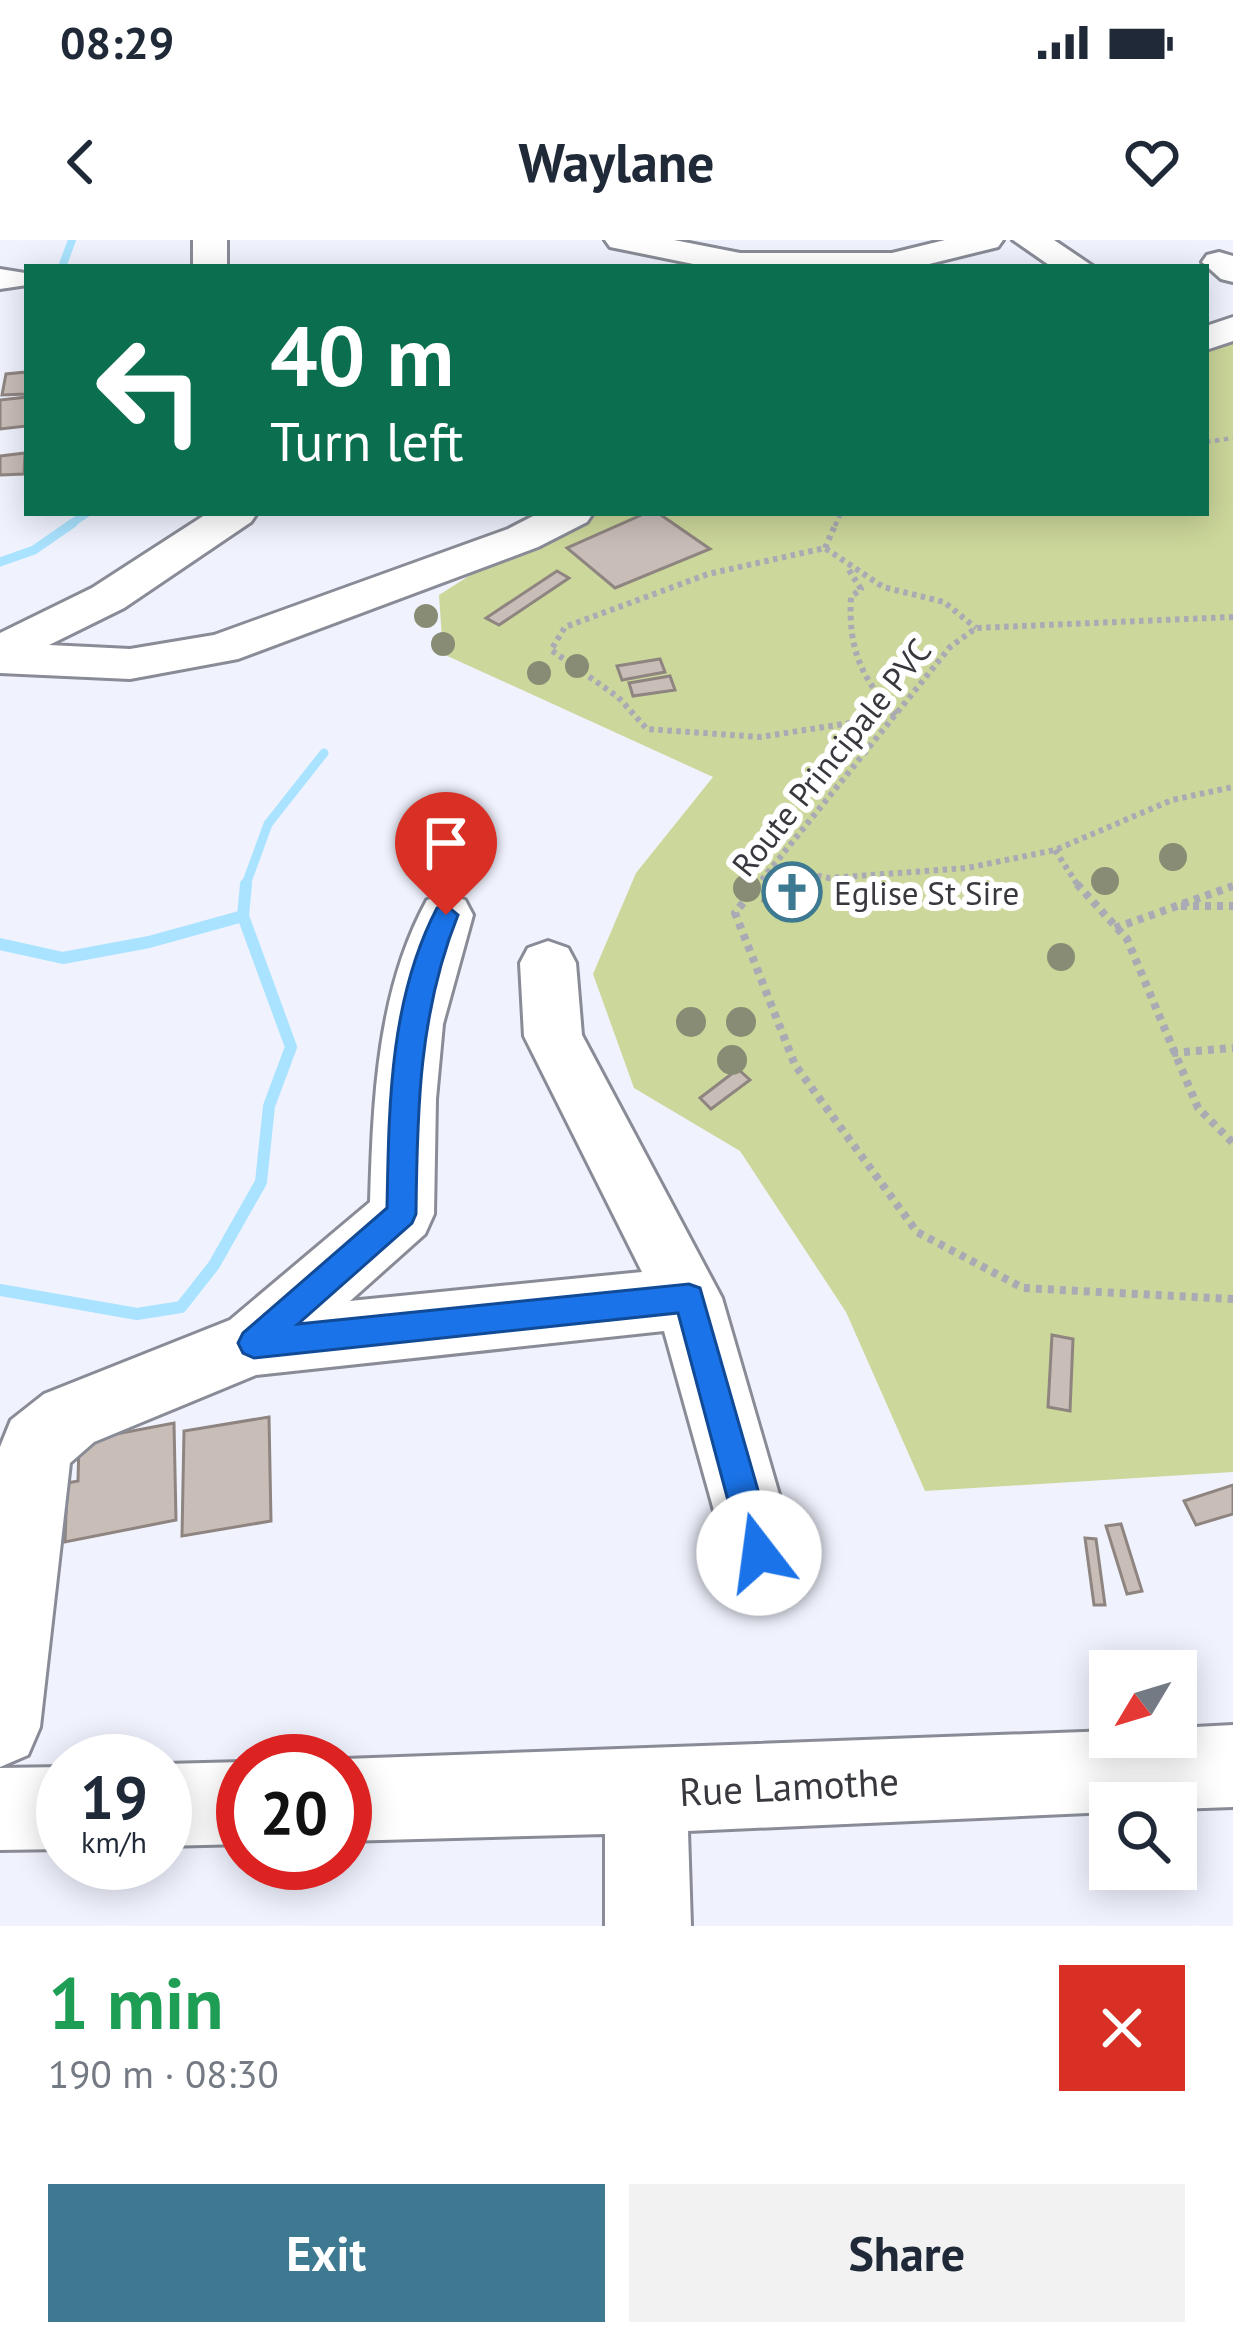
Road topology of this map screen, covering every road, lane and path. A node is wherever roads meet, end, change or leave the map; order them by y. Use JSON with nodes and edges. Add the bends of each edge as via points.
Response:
{"nodes":[{"id":1,"x":622,"y":240,"type":"edge"},
{"id":2,"x":986,"y":240,"type":"edge"},
{"id":3,"x":1030,"y":240,"type":"edge"},
{"id":4,"x":1072,"y":264,"type":"edge"},
{"id":5,"x":231,"y":516,"type":"edge"},
{"id":6,"x":566,"y":516,"type":"edge"},
{"id":7,"x":840,"y":516,"type":"edge"},
{"id":8,"x":826,"y":548,"type":"junction"},
{"id":9,"x":1233,"y":617,"type":"edge"},
{"id":10,"x":976,"y":628,"type":"junction"},
{"id":11,"x":0,"y":654,"type":"edge"},
{"id":12,"x":896,"y":716,"type":"junction"},
{"id":13,"x":1233,"y":787,"type":"edge"},
{"id":14,"x":1055,"y":850,"type":"junction"},
{"id":15,"x":773,"y":867,"type":"junction"},
{"id":16,"x":1233,"y":886,"type":"edge"},
{"id":17,"x":1233,"y":906,"type":"edge"},
{"id":18,"x":1172,"y":907,"type":"junction"},
{"id":19,"x":446,"y":915,"type":"dead end"},
{"id":20,"x":1115,"y":928,"type":"junction"},
{"id":21,"x":548,"y":963,"type":"dead end"},
{"id":22,"x":1233,"y":1048,"type":"edge"},
{"id":23,"x":1172,"y":1053,"type":"junction"},
{"id":24,"x":1233,"y":1143,"type":"edge"},
{"id":25,"x":689,"y":1298,"type":"junction"},
{"id":26,"x":1233,"y":1299,"type":"edge"},
{"id":27,"x":254,"y":1343,"type":"junction"},
{"id":28,"x":759,"y":1553,"type":"dead end"},
{"id":29,"x":0,"y":1727,"type":"edge"},
{"id":30,"x":1233,"y":1766,"type":"edge"},
{"id":31,"x":646,"y":1792,"type":"junction"},
{"id":32,"x":372,"y":1799,"type":"edge"},
{"id":33,"x":36,"y":1808,"type":"edge"},
{"id":34,"x":0,"y":1809,"type":"edge"},
{"id":35,"x":648,"y":1926,"type":"edge"}],
"edges":[{"from":1,"to":2,"type":"street","via":[[740,263],[892,263]]},
{"from":3,"to":4,"type":"street"},
{"from":5,"to":11,"type":"street","via":[[108,598]]},
{"from":6,"to":11,"type":"street","via":[[222,649],[130,664]]},
{"from":7,"to":8,"type":"path"},
{"from":8,"to":10,"type":"path","via":[[883,587],[944,602]]},
{"from":8,"to":12,"type":"path","via":[[861,589],[851,597],[848,635],[863,683]]},
{"from":8,"to":12,"type":"path","via":[[708,574],[565,627],[551,650],[629,704],[647,729],[760,737]]},
{"from":9,"to":10,"type":"path","name":"Route Principale PVC"},
{"from":10,"to":12,"type":"path","name":"Route Principale PVC","via":[[950,647]]},
{"from":12,"to":15,"type":"path","name":"Route Principale PVC"},
{"from":13,"to":14,"type":"path","via":[[1172,800]]},
{"from":14,"to":15,"type":"path","via":[[967,868],[829,878]]},
{"from":14,"to":20,"type":"path"},
{"from":15,"to":26,"type":"path","name":"Route Principale PVC","via":[[735,913],[795,1065],[916,1232],[1023,1288]]},
{"from":16,"to":18,"type":"path"},
{"from":17,"to":18,"type":"path"},
{"from":18,"to":20,"type":"path"},
{"from":19,"to":27,"type":"street","via":[[423,969],[403,1091],[402,1214]]},
{"from":20,"to":23,"type":"path","via":[[1127,939]]},
{"from":21,"to":25,"type":"street","via":[[553,1036]]},
{"from":22,"to":23,"type":"path"},
{"from":23,"to":24,"type":"path","via":[[1198,1108]]},
{"from":25,"to":27,"type":"street"},
{"from":25,"to":28,"type":"street"},
{"from":27,"to":29,"type":"street","via":[[69,1418],[36,1445]]},
{"from":30,"to":31,"type":"street","name":"Rue Lamothe"},
{"from":31,"to":32,"type":"street","name":"Rue Lamothe"},
{"from":31,"to":35,"type":"street"},
{"from":33,"to":34,"type":"street"}]}
